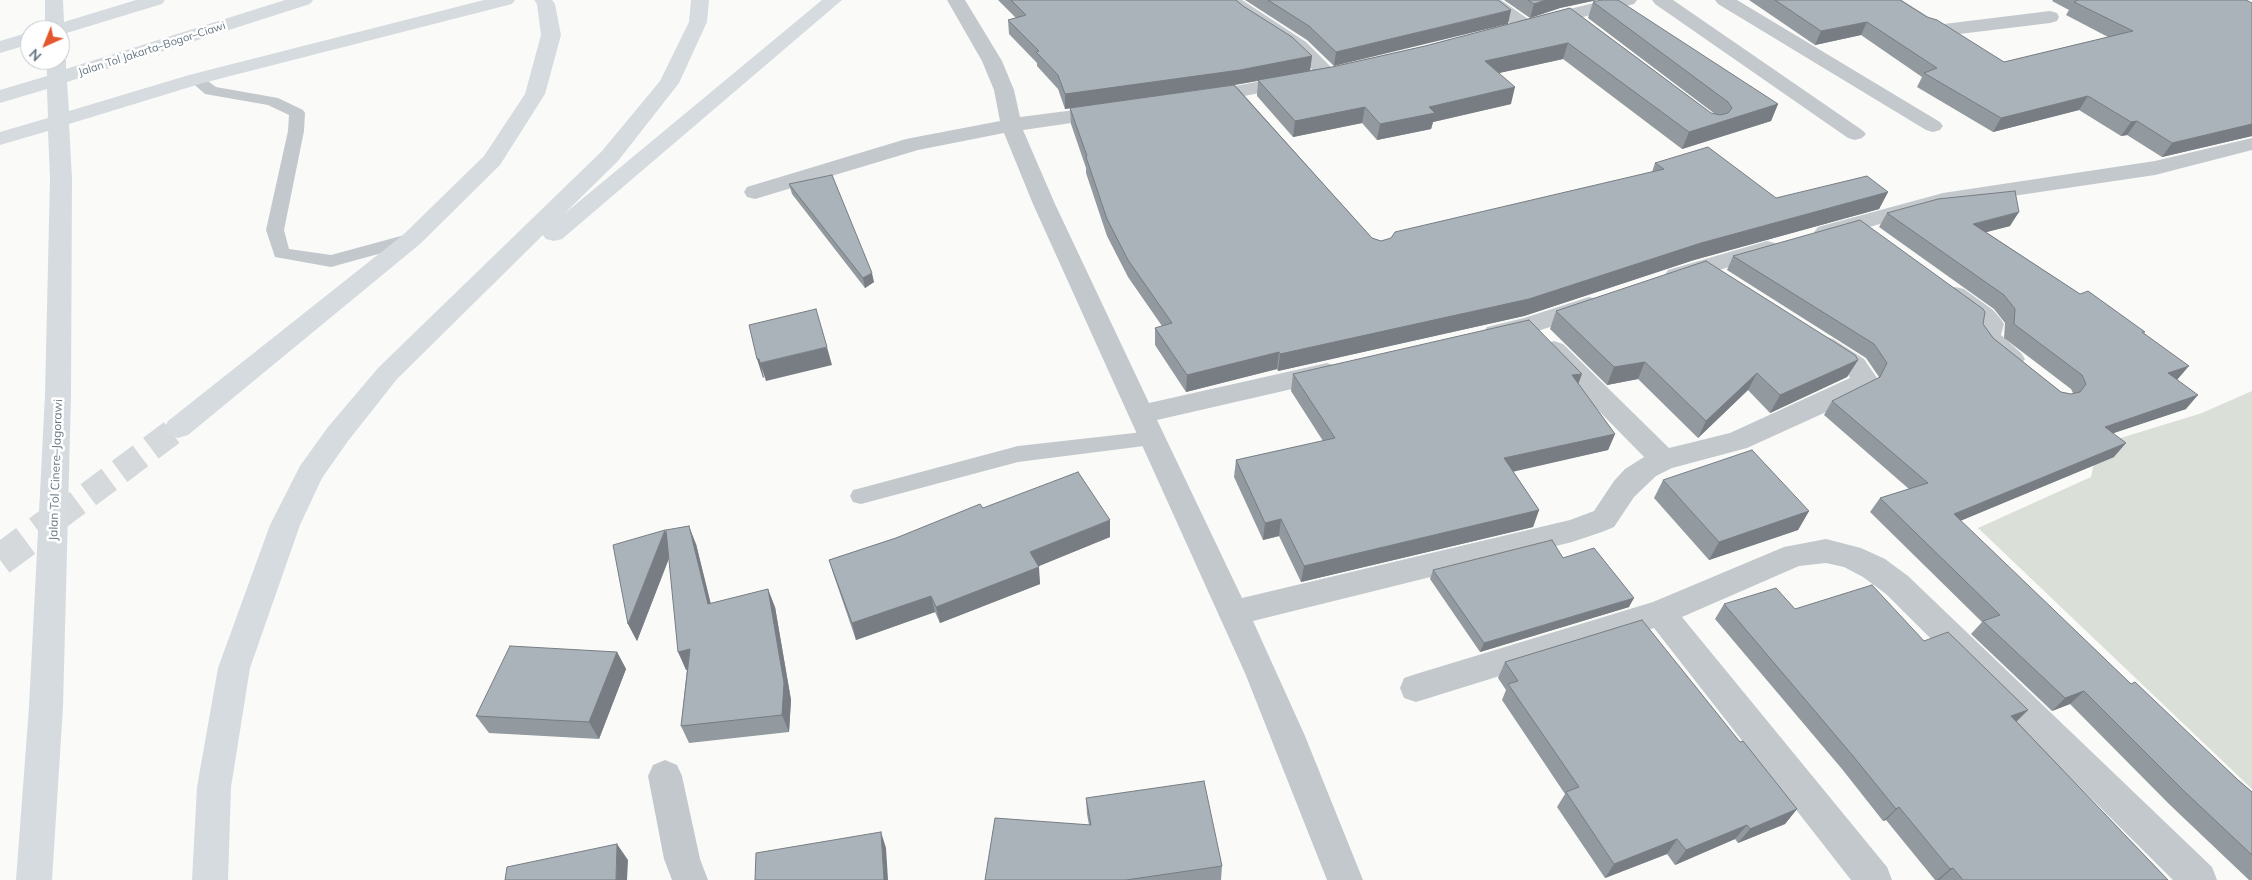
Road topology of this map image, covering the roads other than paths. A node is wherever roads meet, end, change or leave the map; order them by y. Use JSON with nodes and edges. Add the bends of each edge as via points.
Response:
{"nodes":[{"id":1,"x":54,"y":0,"type":"edge"},
{"id":2,"x":156,"y":0,"type":"edge"},
{"id":3,"x":304,"y":0,"type":"edge"},
{"id":4,"x":506,"y":0,"type":"edge"},
{"id":5,"x":543,"y":0,"type":"edge"},
{"id":6,"x":700,"y":0,"type":"edge"},
{"id":7,"x":833,"y":0,"type":"edge"},
{"id":8,"x":956,"y":0,"type":"edge"},
{"id":9,"x":1231,"y":0,"type":"edge"},
{"id":10,"x":1490,"y":0,"type":"edge"},
{"id":11,"x":1628,"y":0,"type":"edge"},
{"id":12,"x":1661,"y":0,"type":"edge"},
{"id":13,"x":1724,"y":0,"type":"edge"},
{"id":14,"x":1889,"y":0,"type":"edge"},
{"id":15,"x":1570,"y":9,"type":"edge"},
{"id":16,"x":2050,"y":17,"type":"dead end"},
{"id":17,"x":55,"y":20,"type":"edge"},
{"id":18,"x":70,"y":26,"type":"edge"},
{"id":19,"x":1526,"y":26,"type":"junction"},
{"id":20,"x":1590,"y":30,"type":"edge"},
{"id":21,"x":1507,"y":31,"type":"edge"},
{"id":22,"x":20,"y":41,"type":"edge"},
{"id":23,"x":0,"y":47,"type":"edge"},
{"id":24,"x":56,"y":70,"type":"edge"},
{"id":25,"x":196,"y":79,"type":"junction"},
{"id":26,"x":0,"y":97,"type":"edge"},
{"id":27,"x":1186,"y":100,"type":"edge"},
{"id":28,"x":1122,"y":110,"type":"edge"},
{"id":29,"x":1012,"y":125,"type":"junction"},
{"id":30,"x":1933,"y":126,"type":"dead end"},
{"id":31,"x":1855,"y":134,"type":"dead end"},
{"id":32,"x":0,"y":139,"type":"edge"},
{"id":33,"x":2252,"y":144,"type":"edge"},
{"id":34,"x":756,"y":192,"type":"dead end"},
{"id":35,"x":1856,"y":224,"type":"junction"},
{"id":36,"x":412,"y":239,"type":"junction"},
{"id":37,"x":1880,"y":241,"type":"edge"},
{"id":38,"x":1702,"y":267,"type":"junction"},
{"id":39,"x":1656,"y":282,"type":"edge"},
{"id":40,"x":1936,"y":282,"type":"edge"},
{"id":41,"x":1734,"y":288,"type":"edge"},
{"id":42,"x":1611,"y":298,"type":"edge"},
{"id":43,"x":1529,"y":325,"type":"junction"},
{"id":44,"x":1799,"y":329,"type":"edge"},
{"id":45,"x":1471,"y":339,"type":"edge"},
{"id":46,"x":1345,"y":368,"type":"edge"},
{"id":47,"x":388,"y":374,"type":"junction"},
{"id":48,"x":2031,"y":374,"type":"edge"},
{"id":49,"x":1141,"y":414,"type":"junction"},
{"id":50,"x":178,"y":428,"type":"tunnel mouth"},
{"id":51,"x":1152,"y":439,"type":"junction"},
{"id":52,"x":1664,"y":460,"type":"junction"},
{"id":53,"x":861,"y":496,"type":"dead end"},
{"id":54,"x":1233,"y":613,"type":"junction"},
{"id":55,"x":1660,"y":613,"type":"junction"},
{"id":56,"x":1416,"y":688,"type":"dead end"},
{"id":57,"x":665,"y":776,"type":"dead end"},
{"id":58,"x":34,"y":880,"type":"edge"},
{"id":59,"x":210,"y":880,"type":"edge"},
{"id":60,"x":690,"y":880,"type":"edge"},
{"id":61,"x":1344,"y":880,"type":"edge"},
{"id":62,"x":1874,"y":880,"type":"edge"},
{"id":63,"x":2199,"y":880,"type":"edge"}],
"edges":[{"from":1,"to":17,"type":"highway"},
{"from":2,"to":18,"type":"highway"},
{"from":3,"to":26,"type":"highway","name":"Jalan Tol Jakarta–Bogor–Ciawi"},
{"from":4,"to":25,"type":"highway"},
{"from":5,"to":36,"type":"highway","via":[[551,35],[535,94],[492,160]]},
{"from":6,"to":47,"type":"highway","via":[[698,22],[669,83],[610,156]]},
{"from":7,"to":47,"type":"highway"},
{"from":8,"to":29,"type":"street","via":[[992,61],[1004,90]]},
{"from":9,"to":27,"type":"street","via":[[1338,73],[1246,100]]},
{"from":10,"to":19,"type":"street"},
{"from":11,"to":15,"type":"street"},
{"from":12,"to":31,"type":"street"},
{"from":13,"to":30,"type":"street"},
{"from":14,"to":16,"type":"street","via":[[1928,25],[1943,30]]},
{"from":15,"to":19,"type":"street"},
{"from":15,"to":20,"type":"street"},
{"from":19,"to":21,"type":"street"},
{"from":22,"to":23,"type":"highway"},
{"from":24,"to":58,"type":"highway","name":"Jalan Tol Cinere–Jagorawi","via":[[61,178],[58,395],[46,707]]},
{"from":25,"to":32,"type":"highway"},
{"from":25,"to":36,"type":"lane","via":[[211,91],[272,101],[297,113],[275,230],[281,253],[331,261]]},
{"from":28,"to":29,"type":"street"},
{"from":29,"to":34,"type":"street","via":[[914,144]]},
{"from":29,"to":49,"type":"street","via":[[1044,204]]},
{"from":33,"to":35,"type":"street","via":[[2155,168],[1943,200]]},
{"from":35,"to":37,"type":"street"},
{"from":35,"to":38,"type":"street"},
{"from":36,"to":50,"type":"highway"},
{"from":38,"to":39,"type":"street"},
{"from":38,"to":41,"type":"street"},
{"from":40,"to":48,"type":"street","via":[[1984,316],[1990,324],[1988,337],[1994,345]]},
{"from":42,"to":43,"type":"street"},
{"from":43,"to":45,"type":"street"},
{"from":43,"to":52,"type":"street"},
{"from":44,"to":52,"type":"street","via":[[1855,365],[1864,378],[1861,383],[1737,441]]},
{"from":46,"to":49,"type":"street"},
{"from":47,"to":59,"type":"highway","via":[[310,473],[285,525],[234,668],[214,787]]},
{"from":49,"to":51,"type":"street"},
{"from":51,"to":53,"type":"lane","via":[[1018,454]]},
{"from":51,"to":54,"type":"street"},
{"from":52,"to":54,"type":"street","via":[[1635,477],[1604,519],[1586,527]]},
{"from":54,"to":61,"type":"street","via":[[1288,736]]},
{"from":55,"to":56,"type":"street"},
{"from":55,"to":62,"type":"street"},
{"from":55,"to":63,"type":"street","via":[[1795,555],[1826,551],[1850,556],[1897,584]]},
{"from":57,"to":60,"type":"street","via":[[682,859]]}]}
